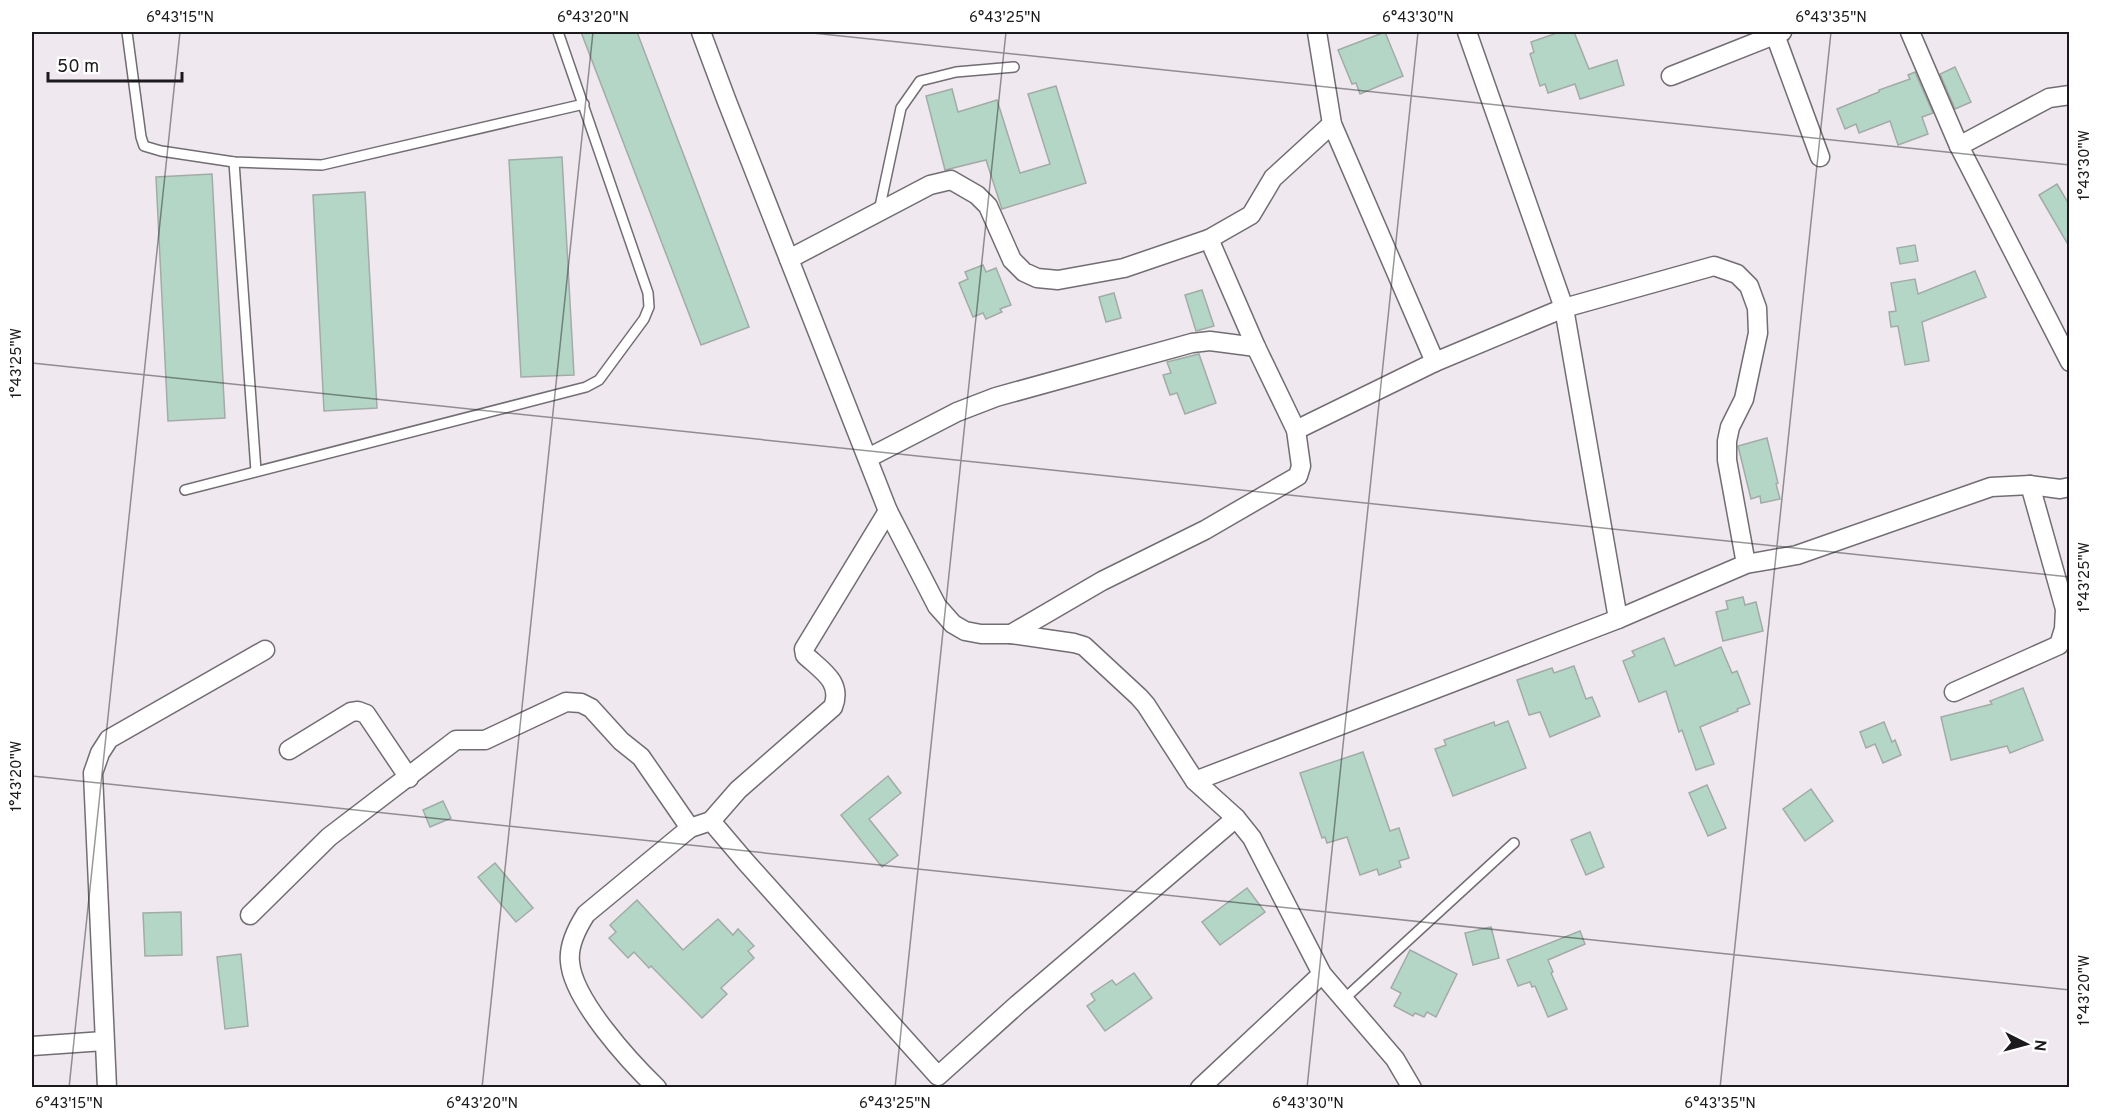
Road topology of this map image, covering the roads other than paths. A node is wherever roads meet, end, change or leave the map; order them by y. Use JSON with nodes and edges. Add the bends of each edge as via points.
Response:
{"nodes":[{"id":1,"x":127,"y":32,"type":"edge"},
{"id":2,"x":558,"y":32,"type":"edge"},
{"id":3,"x":701,"y":32,"type":"edge"},
{"id":4,"x":1317,"y":32,"type":"edge"},
{"id":5,"x":1467,"y":32,"type":"edge"},
{"id":6,"x":1777,"y":32,"type":"edge"},
{"id":7,"x":1910,"y":32,"type":"edge"},
{"id":8,"x":1014,"y":67,"type":"dead end"},
{"id":9,"x":1671,"y":76,"type":"dead end"},
{"id":10,"x":2070,"y":95,"type":"edge"},
{"id":11,"x":584,"y":104,"type":"junction"},
{"id":12,"x":1332,"y":124,"type":"junction"},
{"id":13,"x":1959,"y":146,"type":"junction"},
{"id":14,"x":1820,"y":157,"type":"dead end"},
{"id":15,"x":234,"y":162,"type":"junction"},
{"id":16,"x":879,"y":211,"type":"junction"},
{"id":17,"x":1209,"y":238,"type":"junction"},
{"id":18,"x":789,"y":259,"type":"junction"},
{"id":19,"x":1564,"y":308,"type":"junction"},
{"id":20,"x":1256,"y":347,"type":"junction"},
{"id":21,"x":1435,"y":362,"type":"junction"},
{"id":22,"x":2070,"y":362,"type":"edge"},
{"id":23,"x":1296,"y":430,"type":"junction"},
{"id":24,"x":868,"y":458,"type":"junction"},
{"id":25,"x":256,"y":471,"type":"junction"},
{"id":26,"x":2030,"y":485,"type":"junction"},
{"id":27,"x":2070,"y":487,"type":"edge"},
{"id":28,"x":185,"y":490,"type":"dead end"},
{"id":29,"x":888,"y":511,"type":"junction"},
{"id":30,"x":1746,"y":564,"type":"junction"},
{"id":31,"x":1618,"y":619,"type":"junction"},
{"id":32,"x":1011,"y":634,"type":"junction"},
{"id":33,"x":265,"y":650,"type":"dead end"},
{"id":34,"x":1954,"y":692,"type":"dead end"},
{"id":35,"x":289,"y":750,"type":"dead end"},
{"id":36,"x":409,"y":778,"type":"junction"},
{"id":37,"x":1195,"y":780,"type":"junction"},
{"id":38,"x":1236,"y":818,"type":"junction"},
{"id":39,"x":711,"y":821,"type":"junction"},
{"id":40,"x":690,"y":828,"type":"junction"},
{"id":41,"x":1514,"y":843,"type":"dead end"},
{"id":42,"x":250,"y":915,"type":"dead end"},
{"id":43,"x":1322,"y":974,"type":"junction"},
{"id":44,"x":1343,"y":1000,"type":"junction"},
{"id":45,"x":104,"y":1041,"type":"junction"},
{"id":46,"x":32,"y":1046,"type":"edge"},
{"id":47,"x":942,"y":1082,"type":"edge"},
{"id":48,"x":107,"y":1088,"type":"edge"},
{"id":49,"x":657,"y":1088,"type":"edge"},
{"id":50,"x":1200,"y":1088,"type":"edge"},
{"id":51,"x":1412,"y":1088,"type":"edge"}],
"edges":[{"from":1,"to":15,"type":"lane","via":[[144,146]]},
{"from":2,"to":11,"type":"lane"},
{"from":3,"to":18,"type":"street"},
{"from":4,"to":12,"type":"street"},
{"from":5,"to":19,"type":"street"},
{"from":6,"to":9,"type":"street"},
{"from":6,"to":14,"type":"street"},
{"from":7,"to":13,"type":"street"},
{"from":8,"to":16,"type":"lane","via":[[956,72],[920,81],[901,108]]},
{"from":10,"to":13,"type":"street","via":[[2049,98]]},
{"from":11,"to":15,"type":"lane","via":[[322,165]]},
{"from":11,"to":25,"type":"lane","via":[[648,293],[649,307],[599,380],[586,387]]},
{"from":12,"to":17,"type":"street","via":[[1273,178],[1251,215]]},
{"from":12,"to":21,"type":"street"},
{"from":13,"to":22,"type":"street"},
{"from":15,"to":25,"type":"lane"},
{"from":16,"to":17,"type":"street","via":[[930,185],[951,180],[988,206],[1012,260],[1024,272],[1058,280],[1124,268]]},
{"from":16,"to":18,"type":"street"},
{"from":17,"to":20,"type":"street"},
{"from":18,"to":24,"type":"street"},
{"from":19,"to":21,"type":"street"},
{"from":19,"to":30,"type":"street","via":[[1714,266],[1737,274],[1749,286],[1757,308],[1758,333],[1744,399],[1727,441]]},
{"from":19,"to":31,"type":"street"},
{"from":20,"to":23,"type":"street"},
{"from":20,"to":24,"type":"street","via":[[1210,341],[1192,344],[996,397],[957,412]]},
{"from":21,"to":23,"type":"street"},
{"from":23,"to":32,"type":"street","via":[[1301,466],[1298,476],[1205,531],[1102,581]]},
{"from":24,"to":29,"type":"street"},
{"from":25,"to":28,"type":"lane"},
{"from":26,"to":27,"type":"street"},
{"from":26,"to":30,"type":"street","via":[[1991,487],[1797,555]]},
{"from":26,"to":34,"type":"street","via":[[2065,609],[2062,637],[2059,645]]},
{"from":29,"to":32,"type":"street","via":[[937,606],[953,624],[981,634]]},
{"from":29,"to":39,"type":"street","via":[[804,649],[805,655],[835,684],[833,707],[738,790]]},
{"from":30,"to":31,"type":"street"},
{"from":31,"to":37,"type":"street"},
{"from":32,"to":37,"type":"street","via":[[1084,646],[1146,705]]},
{"from":33,"to":45,"type":"street","via":[[109,740],[100,753],[93,773]]},
{"from":35,"to":36,"type":"street","via":[[358,711],[366,714]]},
{"from":36,"to":40,"type":"street","via":[[456,740],[485,740],[566,702],[581,703],[641,757]]},
{"from":36,"to":42,"type":"street","via":[[329,837]]},
{"from":37,"to":38,"type":"street"},
{"from":38,"to":43,"type":"street","via":[[1252,838]]},
{"from":38,"to":47,"type":"street","via":[[1027,997]]},
{"from":39,"to":40,"type":"street"},
{"from":39,"to":47,"type":"street"},
{"from":40,"to":49,"type":"street","via":[[586,914],[571,949],[575,982],[593,1012],[617,1046]]},
{"from":41,"to":44,"type":"lane"},
{"from":43,"to":44,"type":"street"},
{"from":43,"to":50,"type":"street"},
{"from":44,"to":51,"type":"street","via":[[1395,1059]]},
{"from":45,"to":46,"type":"street"},
{"from":45,"to":48,"type":"street"}]}
